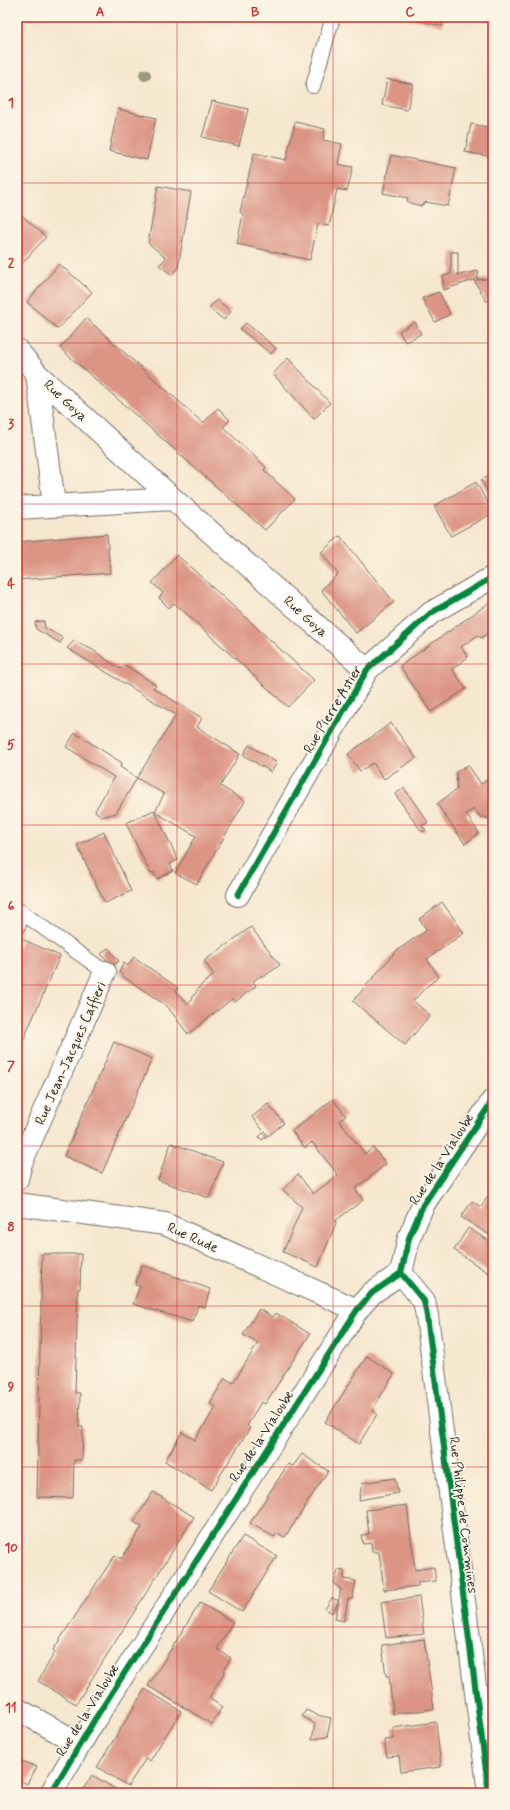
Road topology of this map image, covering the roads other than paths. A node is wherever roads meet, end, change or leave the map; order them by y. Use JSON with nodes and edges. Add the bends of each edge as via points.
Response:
{"nodes":[{"id":1,"x":333,"y":17,"type":"edge"},
{"id":2,"x":313,"y":86,"type":"dead end"},
{"id":3,"x":17,"y":350,"type":"edge"},
{"id":4,"x":37,"y":374,"type":"junction"},
{"id":5,"x":174,"y":499,"type":"junction"},
{"id":6,"x":54,"y":504,"type":"junction"},
{"id":7,"x":17,"y":508,"type":"edge"},
{"id":8,"x":493,"y":577,"type":"edge"},
{"id":9,"x":367,"y":670,"type":"junction"},
{"id":10,"x":238,"y":895,"type":"dead end"},
{"id":11,"x":20,"y":912,"type":"edge"},
{"id":12,"x":17,"y":928,"type":"edge"},
{"id":13,"x":105,"y":972,"type":"joint"},
{"id":14,"x":493,"y":1100,"type":"edge"},
{"id":15,"x":17,"y":1179,"type":"edge"},
{"id":16,"x":17,"y":1204,"type":"edge"},
{"id":17,"x":401,"y":1273,"type":"junction"},
{"id":18,"x":357,"y":1310,"type":"junction"},
{"id":19,"x":17,"y":1709,"type":"edge"},
{"id":20,"x":80,"y":1744,"type":"junction"},
{"id":21,"x":51,"y":1793,"type":"edge"},
{"id":22,"x":489,"y":1793,"type":"edge"}],
"edges":[{"from":1,"to":2,"type":"lane"},
{"from":3,"to":4,"type":"street"},
{"from":4,"to":5,"type":"street","name":"Rue Goya"},
{"from":4,"to":6,"type":"street","name":"Rue Goya"},
{"from":5,"to":6,"type":"street"},
{"from":5,"to":9,"type":"street","name":"Rue Goya"},
{"from":6,"to":7,"type":"street"},
{"from":8,"to":9,"type":"street","name":"Rue Pierre Astier","via":[[431,613]]},
{"from":9,"to":10,"type":"street","name":"Rue Pierre Astier"},
{"from":11,"to":12,"type":"lane"},
{"from":11,"to":13,"type":"lane"},
{"from":13,"to":15,"type":"street","name":"Rue Jean-Jacques Caffieri","via":[[21,1163]]},
{"from":14,"to":17,"type":"street","name":"Rue de la Vialoube","via":[[423,1205],[410,1238]]},
{"from":16,"to":18,"type":"street","name":"Rue Rude","via":[[165,1224]]},
{"from":17,"to":18,"type":"street","name":"Rue de la Vialoube","via":[[372,1293]]},
{"from":17,"to":22,"type":"street","name":"Rue Philippe de Commines","via":[[424,1301],[427,1316]]},
{"from":18,"to":20,"type":"street","name":"Rue de la Vialoube"},
{"from":19,"to":20,"type":"street"},
{"from":20,"to":21,"type":"street","name":"Rue de la Vialoube"}]}
